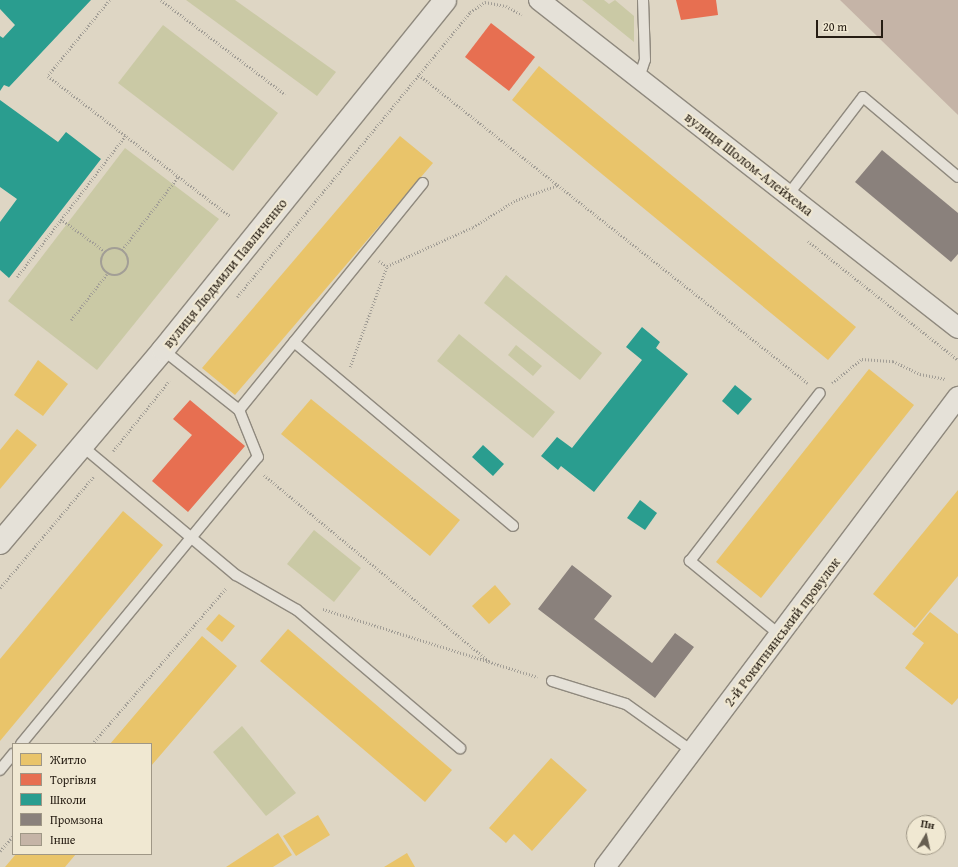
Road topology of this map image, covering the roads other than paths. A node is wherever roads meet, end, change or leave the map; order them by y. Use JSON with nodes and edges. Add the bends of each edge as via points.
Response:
{"nodes":[{"id":1,"x":445,"y":0,"type":"edge"},
{"id":2,"x":539,"y":0,"type":"edge"},
{"id":3,"x":643,"y":0,"type":"edge"},
{"id":4,"x":639,"y":78,"type":"junction"},
{"id":5,"x":958,"y":177,"type":"edge"},
{"id":6,"x":423,"y":183,"type":"dead end"},
{"id":7,"x":788,"y":195,"type":"junction"},
{"id":8,"x":958,"y":328,"type":"edge"},
{"id":9,"x":294,"y":342,"type":"junction"},
{"id":10,"x":163,"y":350,"type":"junction"},
{"id":11,"x":954,"y":389,"type":"edge"},
{"id":12,"x":820,"y":393,"type":"road end"},
{"id":13,"x":239,"y":410,"type":"junction"},
{"id":14,"x":82,"y":446,"type":"junction"},
{"id":15,"x":513,"y":526,"type":"dead end"},
{"id":16,"x":192,"y":538,"type":"junction"},
{"id":17,"x":0,"y":543,"type":"edge"},
{"id":18,"x":780,"y":635,"type":"junction"},
{"id":19,"x":552,"y":681,"type":"road end"},
{"id":20,"x":22,"y":743,"type":"edge"},
{"id":21,"x":460,"y":748,"type":"dead end"},
{"id":22,"x":692,"y":751,"type":"junction"},
{"id":23,"x":12,"y":755,"type":"edge"},
{"id":24,"x":0,"y":770,"type":"edge"},
{"id":25,"x":605,"y":867,"type":"edge"}],
"edges":[{"from":1,"to":10,"type":"main road","name":"вулиця Людмили Павличенко"},
{"from":2,"to":4,"type":"street","name":"вулиця Шолом-Алейхема"},
{"from":3,"to":4,"type":"lane","via":[[645,60]]},
{"from":4,"to":7,"type":"street","name":"вулиця Шолом-Алейхема"},
{"from":5,"to":7,"type":"lane","via":[[863,97]]},
{"from":6,"to":9,"type":"lane"},
{"from":7,"to":8,"type":"street","name":"вулиця Шолом-Алейхема"},
{"from":9,"to":13,"type":"lane"},
{"from":9,"to":15,"type":"lane"},
{"from":10,"to":13,"type":"lane"},
{"from":10,"to":14,"type":"main road","name":"вулиця Людмили Павличенко"},
{"from":11,"to":18,"type":"street","name":"2-й Рокитнянський провулок"},
{"from":12,"to":18,"type":"lane","via":[[690,561]]},
{"from":13,"to":16,"type":"lane","via":[[258,457]]},
{"from":14,"to":16,"type":"lane"},
{"from":14,"to":17,"type":"main road","name":"вулиця Людмили Павличенко"},
{"from":16,"to":20,"type":"lane"},
{"from":16,"to":21,"type":"lane","via":[[236,575],[297,610]]},
{"from":18,"to":22,"type":"street","name":"2-й Рокитнянський провулок"},
{"from":19,"to":22,"type":"lane","via":[[626,704]]},
{"from":22,"to":25,"type":"street","name":"2-й Рокитнянський провулок"},
{"from":23,"to":24,"type":"lane"}]}
